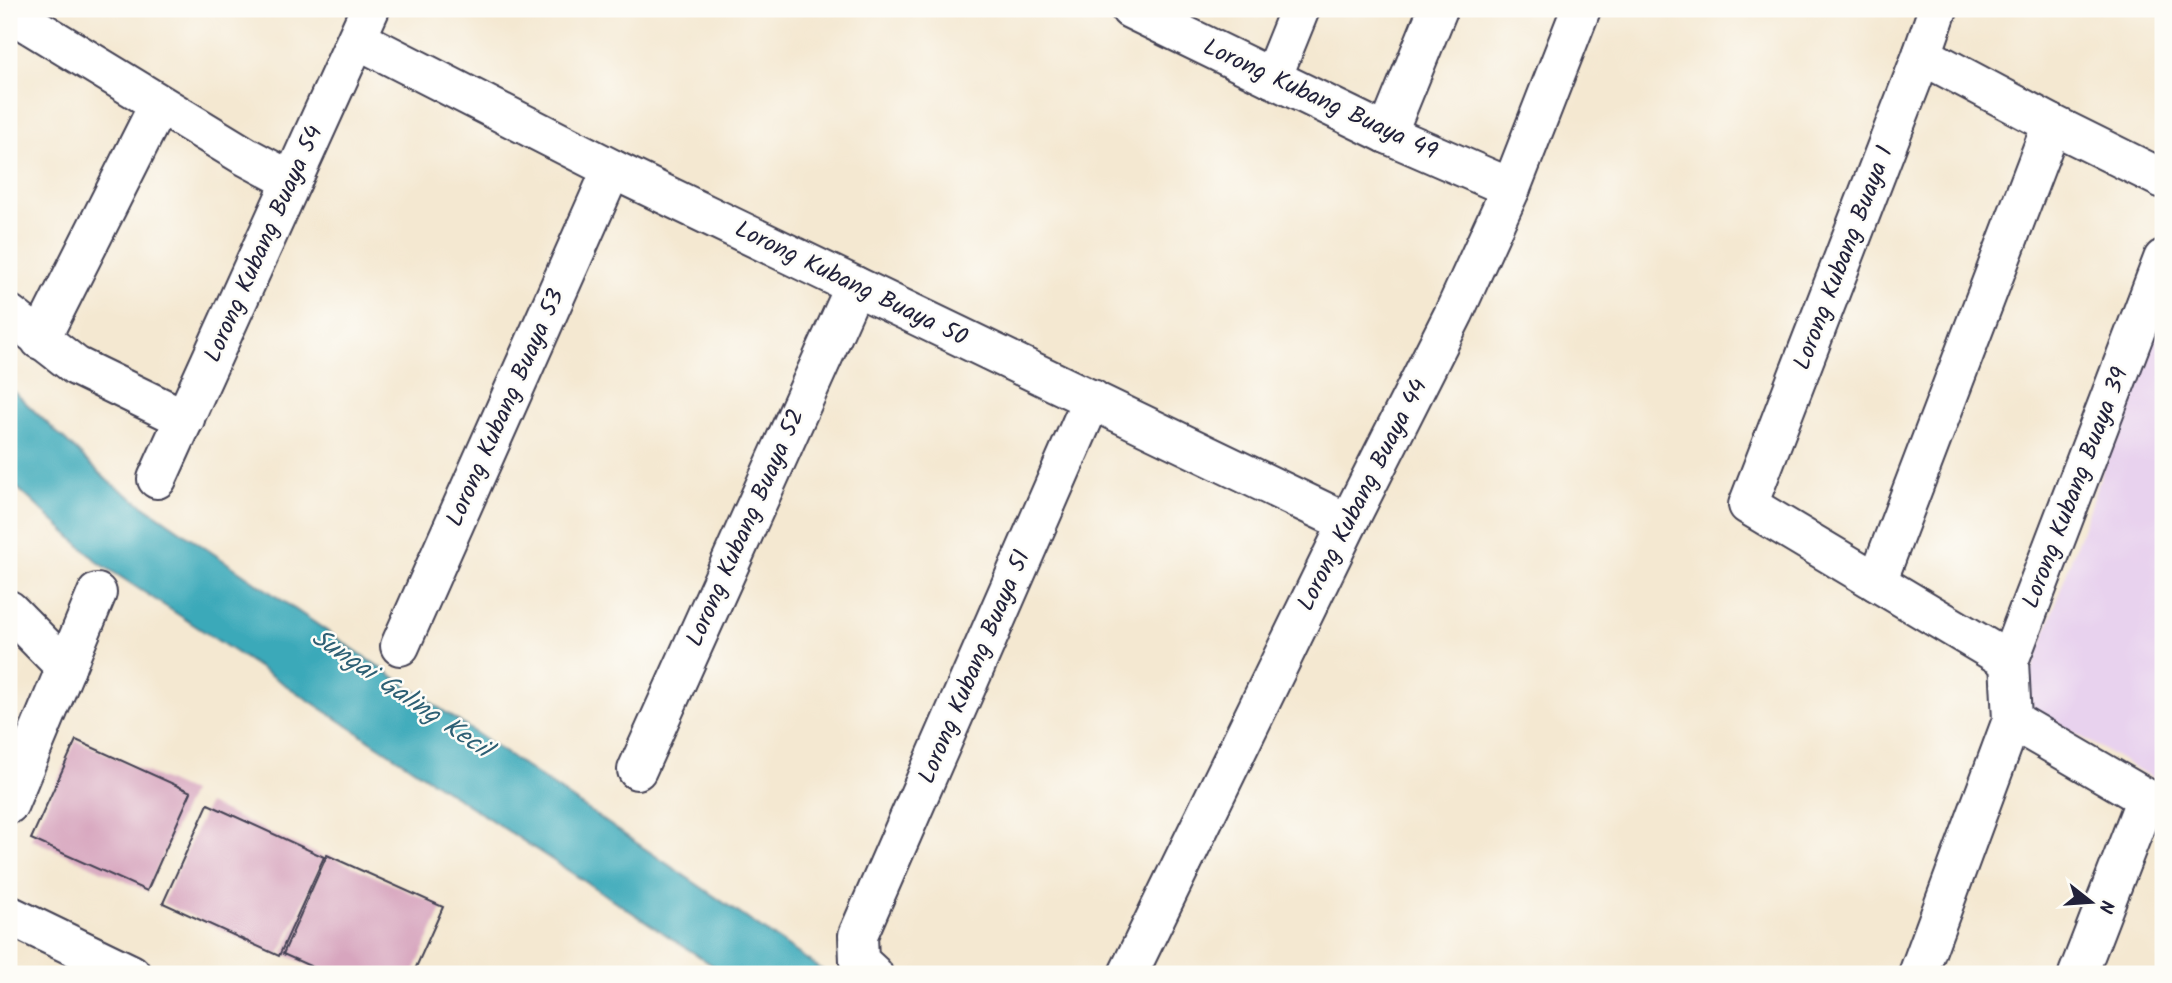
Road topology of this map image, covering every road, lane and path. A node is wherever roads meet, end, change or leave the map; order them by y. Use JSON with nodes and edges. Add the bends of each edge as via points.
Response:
{"nodes":[{"id":1,"x":1130,"y":9,"type":"edge"},
{"id":2,"x":1300,"y":9,"type":"edge"},
{"id":3,"x":1438,"y":9,"type":"edge"},
{"id":4,"x":1581,"y":9,"type":"edge"},
{"id":5,"x":1938,"y":9,"type":"edge"},
{"id":6,"x":9,"y":12,"type":"edge"},
{"id":7,"x":363,"y":24,"type":"edge"},
{"id":8,"x":1922,"y":55,"type":"junction"},
{"id":9,"x":1272,"y":78,"type":"junction"},
{"id":10,"x":159,"y":104,"type":"junction"},
{"id":11,"x":2052,"y":124,"type":"junction"},
{"id":12,"x":1387,"y":134,"type":"junction"},
{"id":13,"x":612,"y":169,"type":"junction"},
{"id":14,"x":2163,"y":178,"type":"edge"},
{"id":15,"x":292,"y":181,"type":"junction"},
{"id":16,"x":1511,"y":188,"type":"junction"},
{"id":17,"x":2163,"y":259,"type":"edge"},
{"id":18,"x":855,"y":286,"type":"junction"},
{"id":19,"x":9,"y":314,"type":"edge"},
{"id":20,"x":40,"y":340,"type":"junction"},
{"id":21,"x":1092,"y":399,"type":"junction"},
{"id":22,"x":185,"y":419,"type":"junction"},
{"id":23,"x":157,"y":479,"type":"dead end"},
{"id":24,"x":1348,"y":523,"type":"junction"},
{"id":25,"x":1877,"y":582,"type":"junction"},
{"id":26,"x":97,"y":593,"type":"dead end"},
{"id":27,"x":9,"y":610,"type":"edge"},
{"id":28,"x":400,"y":646,"type":"dead end"},
{"id":29,"x":2009,"y":661,"type":"junction"},
{"id":30,"x":66,"y":668,"type":"junction"},
{"id":31,"x":2012,"y":720,"type":"junction"},
{"id":32,"x":637,"y":770,"type":"dead end"},
{"id":33,"x":2154,"y":803,"type":"edge"},
{"id":34,"x":9,"y":804,"type":"edge"},
{"id":35,"x":9,"y":915,"type":"edge"},
{"id":36,"x":131,"y":974,"type":"edge"},
{"id":37,"x":873,"y":974,"type":"edge"},
{"id":38,"x":1128,"y":974,"type":"edge"},
{"id":39,"x":1918,"y":974,"type":"edge"},
{"id":40,"x":2078,"y":974,"type":"edge"}],
"edges":[{"from":1,"to":9,"type":"street","name":"Lorong Kubang Buaya 49"},
{"from":2,"to":9,"type":"street"},
{"from":3,"to":12,"type":"street"},
{"from":4,"to":16,"type":"street","name":"Lorong Kubang Buaya 44"},
{"from":5,"to":8,"type":"street","name":"Lorong Kubang Buaya 1"},
{"from":6,"to":10,"type":"street"},
{"from":7,"to":13,"type":"street","name":"Lorong Kubang Buaya 50"},
{"from":7,"to":15,"type":"street","name":"Lorong Kubang Buaya 54"},
{"from":8,"to":11,"type":"street"},
{"from":8,"to":25,"type":"street","name":"Lorong Kubang Buaya 1","via":[[1748,505]]},
{"from":9,"to":12,"type":"street","name":"Lorong Kubang Buaya 49"},
{"from":10,"to":15,"type":"street"},
{"from":10,"to":20,"type":"street"},
{"from":11,"to":14,"type":"street"},
{"from":11,"to":25,"type":"street"},
{"from":12,"to":16,"type":"street","name":"Lorong Kubang Buaya 49"},
{"from":13,"to":18,"type":"street","name":"Lorong Kubang Buaya 50"},
{"from":13,"to":28,"type":"street","name":"Lorong Kubang Buaya 53"},
{"from":15,"to":22,"type":"street","name":"Lorong Kubang Buaya 54"},
{"from":16,"to":24,"type":"street","name":"Lorong Kubang Buaya 44"},
{"from":17,"to":29,"type":"street","name":"Lorong Kubang Buaya 39"},
{"from":18,"to":21,"type":"street","name":"Lorong Kubang Buaya 50"},
{"from":18,"to":32,"type":"street","name":"Lorong Kubang Buaya 52"},
{"from":19,"to":20,"type":"street"},
{"from":20,"to":22,"type":"street","via":[[76,366]]},
{"from":21,"to":24,"type":"street","name":"Lorong Kubang Buaya 50"},
{"from":21,"to":37,"type":"street","name":"Lorong Kubang Buaya 51","via":[[858,935],[859,961]]},
{"from":22,"to":23,"type":"street","name":"Lorong Kubang Buaya 54"},
{"from":24,"to":38,"type":"street","name":"Lorong Kubang Buaya 44"},
{"from":25,"to":29,"type":"street"},
{"from":26,"to":30,"type":"street"},
{"from":27,"to":30,"type":"street"},
{"from":29,"to":31,"type":"street","name":"Lorong Kubang Buaya 39"},
{"from":30,"to":34,"type":"street"},
{"from":31,"to":33,"type":"street"},
{"from":31,"to":39,"type":"street"},
{"from":33,"to":40,"type":"street"},
{"from":35,"to":36,"type":"street"}]}
